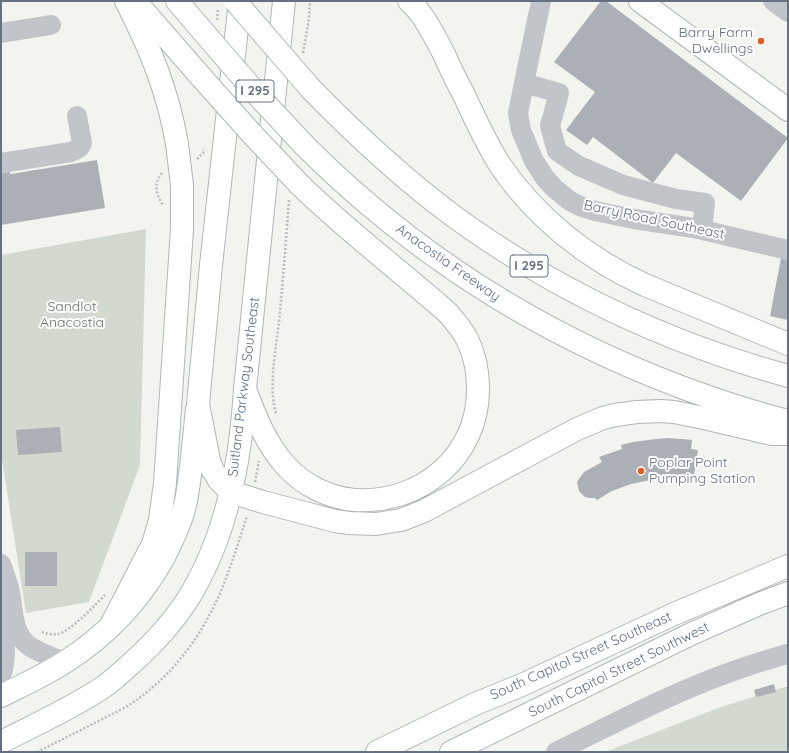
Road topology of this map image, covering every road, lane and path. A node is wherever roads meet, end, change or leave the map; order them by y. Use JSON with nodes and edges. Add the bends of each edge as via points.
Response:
{"nodes":[{"id":1,"x":126,"y":1,"type":"edge"},
{"id":2,"x":135,"y":1,"type":"edge"},
{"id":3,"x":177,"y":1,"type":"edge"},
{"id":4,"x":235,"y":1,"type":"edge"},
{"id":5,"x":240,"y":1,"type":"edge"},
{"id":6,"x":284,"y":1,"type":"edge"},
{"id":7,"x":310,"y":1,"type":"edge"},
{"id":8,"x":410,"y":1,"type":"edge"},
{"id":9,"x":541,"y":1,"type":"edge"},
{"id":10,"x":640,"y":1,"type":"edge"},
{"id":11,"x":773,"y":1,"type":"edge"},
{"id":12,"x":788,"y":12,"type":"edge"},
{"id":13,"x":51,"y":25,"type":"dead end"},
{"id":14,"x":1,"y":33,"type":"edge"},
{"id":15,"x":303,"y":55,"type":"dead end"},
{"id":16,"x":524,"y":83,"type":"junction"},
{"id":17,"x":788,"y":110,"type":"edge"},
{"id":18,"x":77,"y":116,"type":"dead end"},
{"id":19,"x":1,"y":163,"type":"edge"},
{"id":20,"x":636,"y":188,"type":"junction"},
{"id":21,"x":295,"y":191,"type":"junction"},
{"id":22,"x":634,"y":219,"type":"junction"},
{"id":23,"x":702,"y":230,"type":"junction"},
{"id":24,"x":788,"y":250,"type":"edge"},
{"id":25,"x":788,"y":344,"type":"edge"},
{"id":26,"x":788,"y":376,"type":"edge"},
{"id":27,"x":245,"y":389,"type":"junction"},
{"id":28,"x":198,"y":404,"type":"junction"},
{"id":29,"x":278,"y":419,"type":"dead end"},
{"id":30,"x":788,"y":421,"type":"edge"},
{"id":31,"x":788,"y":434,"type":"edge"},
{"id":32,"x":259,"y":461,"type":"dead end"},
{"id":33,"x":254,"y":488,"type":"dead end"},
{"id":34,"x":231,"y":492,"type":"junction"},
{"id":35,"x":1,"y":564,"type":"edge"},
{"id":36,"x":788,"y":566,"type":"edge"},
{"id":37,"x":788,"y":593,"type":"edge"},
{"id":38,"x":1,"y":616,"type":"edge"},
{"id":39,"x":110,"y":626,"type":"junction"},
{"id":40,"x":788,"y":654,"type":"edge"},
{"id":41,"x":65,"y":662,"type":"junction"},
{"id":42,"x":1,"y":676,"type":"edge"},
{"id":43,"x":1,"y":696,"type":"edge"},
{"id":44,"x":1,"y":742,"type":"edge"},
{"id":45,"x":377,"y":752,"type":"edge"},
{"id":46,"x":451,"y":752,"type":"edge"},
{"id":47,"x":556,"y":752,"type":"edge"}],
"edges":[{"from":1,"to":39,"type":"main road","bridge":true,"via":[[158,73],[174,123],[182,186],[182,229],[165,483],[160,520],[153,544]]},
{"from":2,"to":21,"type":"main road","bridge":true,"via":[[252,134]]},
{"from":3,"to":30,"type":"main road","name":"Anacostia Freeway","number":"I 295","bridge":true,"via":[[262,100],[324,165],[410,238],[455,270],[500,300],[572,340],[647,374],[724,402]]},
{"from":4,"to":26,"type":"main road","number":"I 295","bridge":true,"via":[[311,89],[360,137],[410,182],[496,246],[589,299],[644,325],[713,352]]},
{"from":5,"to":28,"type":"main road"},
{"from":6,"to":27,"type":"main road","name":"Suitland Parkway Southeast"},
{"from":7,"to":15,"type":"path"},
{"from":8,"to":25,"type":"main road","via":[[433,34],[500,165],[532,204],[561,232],[591,255],[627,277]]},
{"from":9,"to":16,"type":"street","name":"Barry Road Southeast"},
{"from":10,"to":17,"type":"main road"},
{"from":11,"to":12,"type":"street"},
{"from":13,"to":14,"type":"street"},
{"from":16,"to":20,"type":"street","via":[[559,93],[550,126],[557,151],[579,166]]},
{"from":16,"to":22,"type":"street","name":"Barry Road Southeast","via":[[518,113],[520,124],[534,161],[545,178],[565,197],[582,207]]},
{"from":18,"to":19,"type":"street","via":[[82,143],[79,148],[71,152]]},
{"from":20,"to":22,"type":"street"},
{"from":20,"to":23,"type":"street","via":[[676,199],[706,203]]},
{"from":21,"to":27,"type":"main road","via":[[332,214],[456,322],[475,360],[478,383],[476,412],[460,451],[433,478],[413,490],[395,496],[375,500],[351,500],[314,488],[286,467],[271,447]]},
{"from":21,"to":29,"type":"path","via":[[285,256],[274,371],[273,397]]},
{"from":22,"to":23,"type":"street","name":"Barry Road Southeast"},
{"from":23,"to":24,"type":"street","name":"Barry Road Southeast"},
{"from":27,"to":34,"type":"main road","name":"Suitland Parkway Southeast","via":[[240,443]]},
{"from":28,"to":34,"type":"main road","via":[[212,469]]},
{"from":28,"to":39,"type":"main road","via":[[188,493],[180,523],[148,583]]},
{"from":31,"to":34,"type":"main road","via":[[772,434],[674,412],[648,411],[615,415],[578,429],[424,511],[402,520],[376,524],[335,521]]},
{"from":32,"to":33,"type":"path"},
{"from":34,"to":44,"type":"main road","name":"Suitland Parkway Southeast","via":[[202,573],[191,594],[156,640],[103,687],[70,708]]},
{"from":35,"to":41,"type":"street","via":[[9,588],[14,621],[22,639],[28,645]]},
{"from":36,"to":45,"type":"main road","name":"South Capitol Street Southeast","via":[[674,614]]},
{"from":37,"to":46,"type":"main road","name":"South Capitol Street Southwest","via":[[697,632]]},
{"from":38,"to":42,"type":"street","via":[[5,654]]},
{"from":39,"to":41,"type":"main road"},
{"from":40,"to":47,"type":"street","via":[[697,685]]},
{"from":41,"to":43,"type":"main road"}]}
